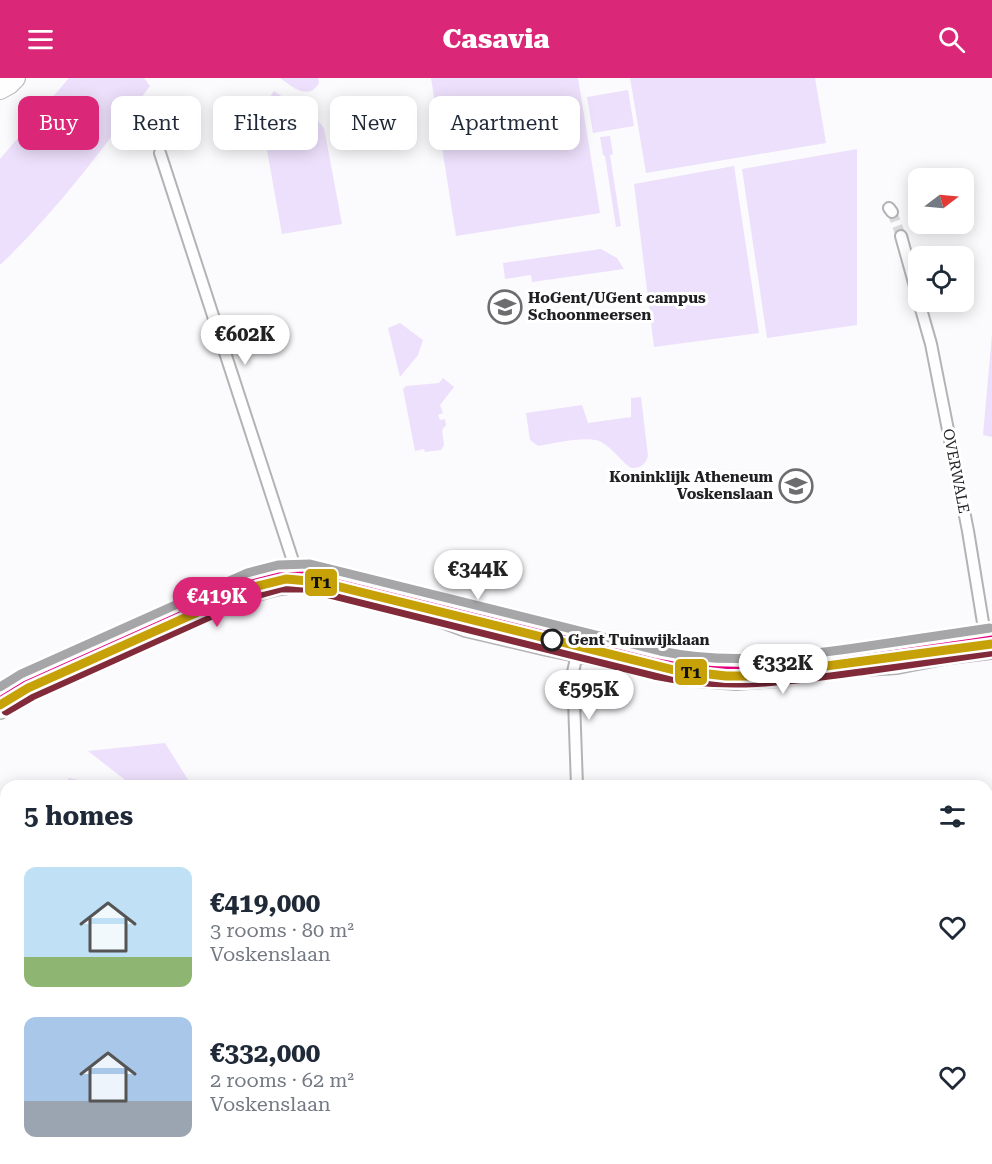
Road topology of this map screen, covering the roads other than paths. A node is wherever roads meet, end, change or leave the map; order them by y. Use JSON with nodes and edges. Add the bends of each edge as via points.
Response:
{"nodes":[{"id":1,"x":15,"y":78,"type":"edge"},
{"id":2,"x":0,"y":89,"type":"edge"},
{"id":3,"x":160,"y":153,"type":"dead end"},
{"id":4,"x":901,"y":237,"type":"tunnel mouth"},
{"id":5,"x":908,"y":262,"type":"edge"},
{"id":6,"x":922,"y":312,"type":"edge"},
{"id":7,"x":295,"y":580,"type":"junction"},
{"id":8,"x":990,"y":644,"type":"edge"},
{"id":9,"x":578,"y":654,"type":"junction"},
{"id":10,"x":0,"y":701,"type":"edge"},
{"id":11,"x":0,"y":711,"type":"edge"},
{"id":12,"x":577,"y":780,"type":"edge"}],
"edges":[{"from":1,"to":2,"type":"highway"},
{"from":3,"to":7,"type":"street","via":[[292,558]]},
{"from":4,"to":5,"type":"street"},
{"from":6,"to":8,"type":"street","name":"OVERWALE"},
{"from":7,"to":8,"type":"street","via":[[316,579],[674,667],[712,672],[784,670]]},
{"from":7,"to":9,"type":"street","via":[[466,628]]},
{"from":7,"to":10,"type":"street","via":[[272,578],[252,584],[26,685]]},
{"from":7,"to":11,"type":"street","via":[[242,598],[36,689]]},
{"from":8,"to":9,"type":"street","via":[[875,669],[736,682],[697,679]]},
{"from":9,"to":12,"type":"street","via":[[573,672]]}]}
